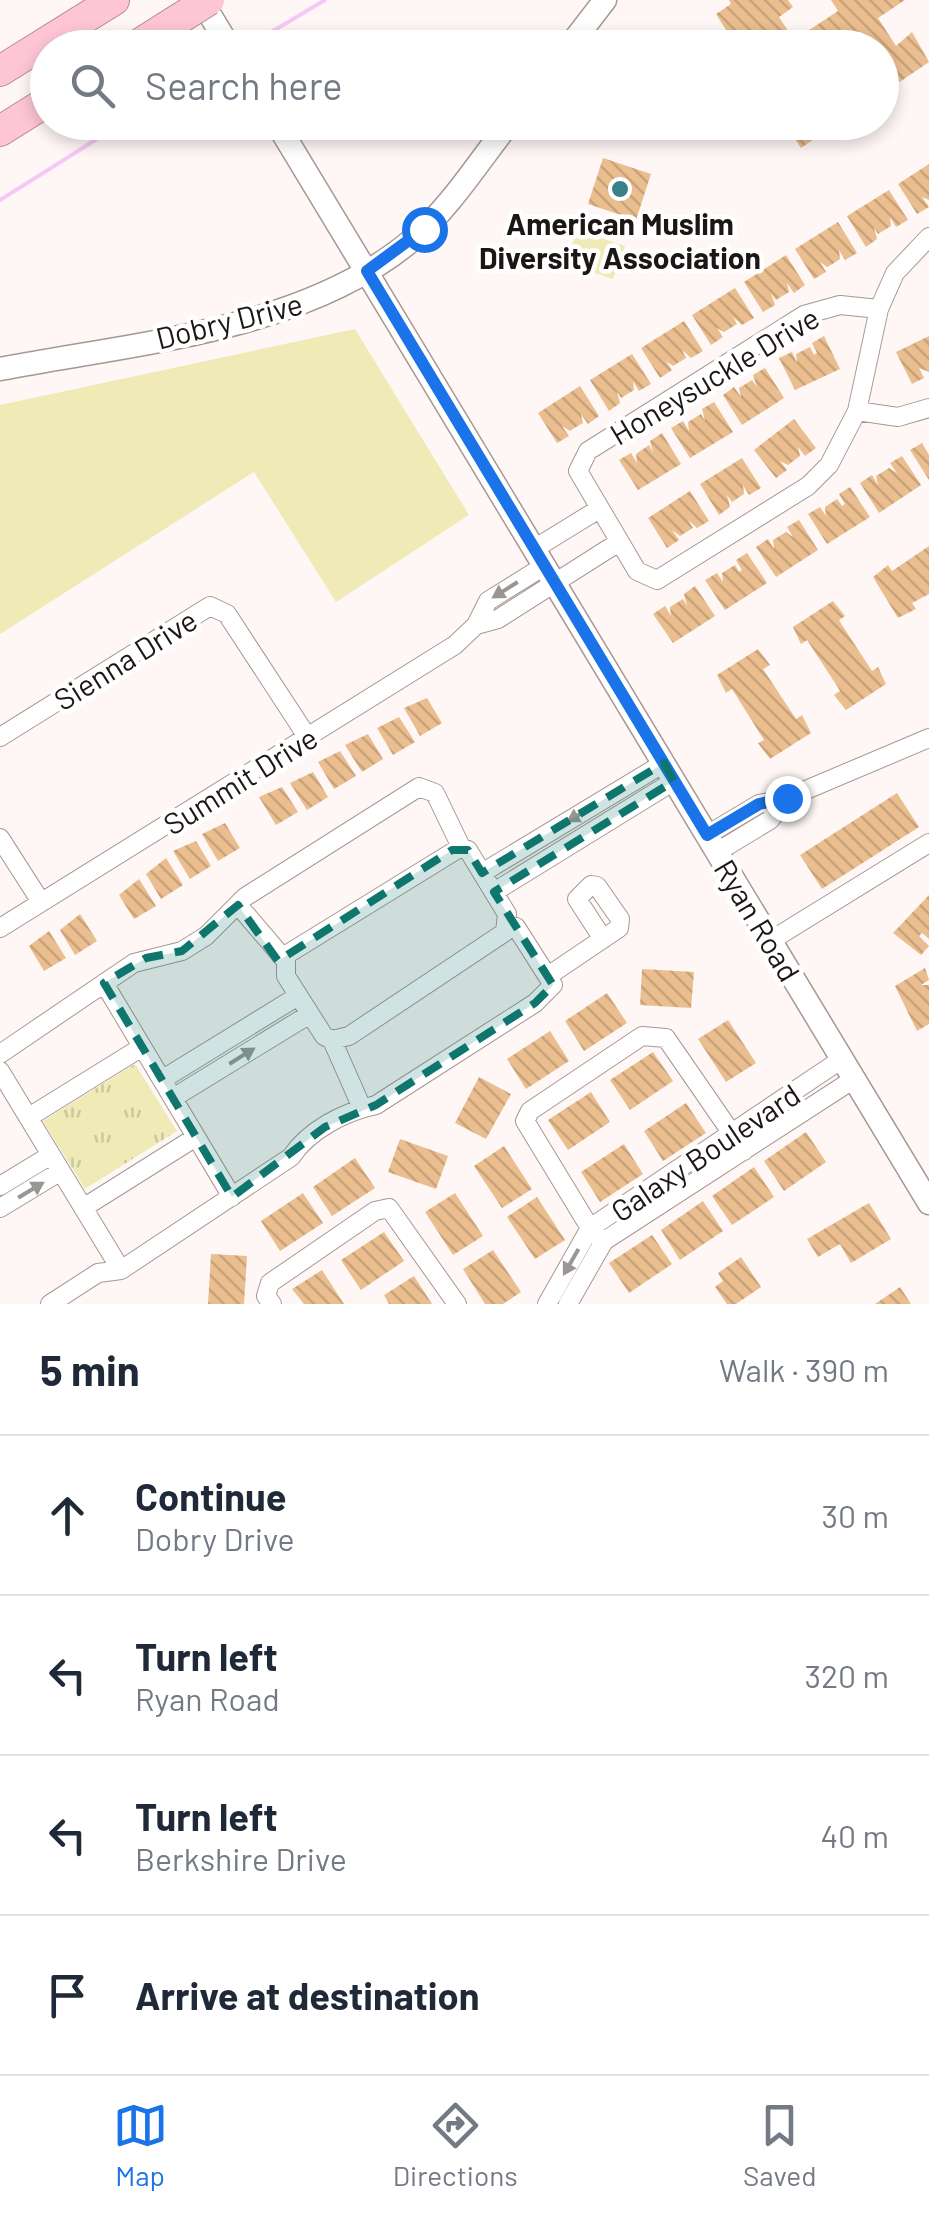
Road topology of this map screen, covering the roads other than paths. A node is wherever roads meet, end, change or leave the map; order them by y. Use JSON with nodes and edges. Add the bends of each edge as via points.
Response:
{"nodes":[{"id":1,"x":114,"y":0,"type":"edge"},
{"id":2,"x":201,"y":0,"type":"edge"},
{"id":3,"x":209,"y":0,"type":"edge"},
{"id":4,"x":605,"y":0,"type":"edge"},
{"id":5,"x":66,"y":30,"type":"edge"},
{"id":6,"x":162,"y":30,"type":"edge"},
{"id":7,"x":219,"y":30,"type":"edge"},
{"id":8,"x":582,"y":30,"type":"edge"},
{"id":9,"x":30,"y":53,"type":"edge"},
{"id":10,"x":0,"y":72,"type":"edge"},
{"id":11,"x":30,"y":112,"type":"edge"},
{"id":12,"x":0,"y":131,"type":"edge"},
{"id":13,"x":287,"y":140,"type":"edge"},
{"id":14,"x":496,"y":140,"type":"edge"},
{"id":15,"x":929,"y":236,"type":"edge"},
{"id":16,"x":367,"y":271,"type":"junction"},
{"id":17,"x":879,"y":309,"type":"junction"},
{"id":18,"x":0,"y":370,"type":"edge"},
{"id":19,"x":929,"y":408,"type":"edge"},
{"id":20,"x":857,"y":411,"type":"junction"},
{"id":21,"x":609,"y":525,"type":"junction"},
{"id":22,"x":544,"y":566,"type":"junction"},
{"id":23,"x":0,"y":737,"type":"edge"},
{"id":24,"x":308,"y":738,"type":"junction"},
{"id":25,"x":929,"y":738,"type":"edge"},
{"id":26,"x":669,"y":772,"type":"junction"},
{"id":27,"x":0,"y":838,"type":"edge"},
{"id":28,"x":929,"y":843,"type":"edge"},
{"id":29,"x":712,"y":844,"type":"junction"},
{"id":30,"x":461,"y":847,"type":"junction"},
{"id":31,"x":482,"y":874,"type":"junction"},
{"id":32,"x":494,"y":892,"type":"junction"},
{"id":33,"x":42,"y":902,"type":"junction"},
{"id":34,"x":238,"y":905,"type":"junction"},
{"id":35,"x":508,"y":924,"type":"junction"},
{"id":36,"x":0,"y":928,"type":"edge"},
{"id":37,"x":603,"y":939,"type":"dead end"},
{"id":38,"x":770,"y":941,"type":"junction"},
{"id":39,"x":285,"y":960,"type":"junction"},
{"id":40,"x":548,"y":976,"type":"junction"},
{"id":41,"x":104,"y":983,"type":"junction"},
{"id":42,"x":298,"y":996,"type":"junction"},
{"id":43,"x":310,"y":1014,"type":"junction"},
{"id":44,"x":332,"y":1040,"type":"junction"},
{"id":45,"x":142,"y":1047,"type":"junction"},
{"id":46,"x":0,"y":1054,"type":"edge"},
{"id":47,"x":848,"y":1069,"type":"junction"},
{"id":48,"x":0,"y":1070,"type":"edge"},
{"id":49,"x":163,"y":1079,"type":"junction"},
{"id":50,"x":173,"y":1098,"type":"junction"},
{"id":51,"x":362,"y":1108,"type":"junction"},
{"id":52,"x":29,"y":1118,"type":"junction"},
{"id":53,"x":196,"y":1137,"type":"junction"},
{"id":54,"x":739,"y":1143,"type":"junction"},
{"id":55,"x":56,"y":1163,"type":"junction"},
{"id":56,"x":0,"y":1186,"type":"edge"},
{"id":57,"x":232,"y":1197,"type":"junction"},
{"id":58,"x":929,"y":1202,"type":"edge"},
{"id":59,"x":0,"y":1208,"type":"edge"},
{"id":60,"x":83,"y":1208,"type":"junction"},
{"id":61,"x":597,"y":1234,"type":"junction"},
{"id":62,"x":121,"y":1270,"type":"junction"},
{"id":63,"x":50,"y":1304,"type":"edge"},
{"id":64,"x":272,"y":1304,"type":"edge"},
{"id":65,"x":456,"y":1304,"type":"edge"},
{"id":66,"x":547,"y":1304,"type":"edge"},
{"id":67,"x":568,"y":1304,"type":"edge"}],
"edges":[{"from":1,"to":5,"type":"highway"},
{"from":2,"to":7,"type":"main road"},
{"from":3,"to":6,"type":"highway","bridge":true},
{"from":4,"to":8,"type":"main road"},
{"from":9,"to":10,"type":"highway"},
{"from":11,"to":12,"type":"highway"},
{"from":13,"to":16,"type":"main road","name":"Ryan Road"},
{"from":14,"to":16,"type":"main road","name":"Dobry Drive","via":[[424,229]]},
{"from":15,"to":17,"type":"street","via":[[896,273]]},
{"from":16,"to":18,"type":"main road","name":"Dobry Drive","via":[[272,313]]},
{"from":16,"to":22,"type":"main road","name":"Ryan Road"},
{"from":17,"to":20,"type":"street"},
{"from":17,"to":21,"type":"street","name":"Honeysuckle Drive","via":[[840,304],[814,310],[588,451],[578,470]]},
{"from":19,"to":20,"type":"street","via":[[898,417]]},
{"from":20,"to":21,"type":"street","via":[[829,465],[808,486],[672,574],[646,578]]},
{"from":21,"to":22,"type":"street"},
{"from":21,"to":22,"type":"street"},
{"from":22,"to":24,"type":"street","name":"Summit Drive","via":[[498,619],[476,625],[456,645]]},
{"from":22,"to":26,"type":"main road","name":"Ryan Road"},
{"from":23,"to":24,"type":"street","name":"Sienna Drive","via":[[210,606],[228,614]]},
{"from":24,"to":33,"type":"street","name":"Summit Drive"},
{"from":25,"to":29,"type":"street","via":[[787,798],[770,820]]},
{"from":26,"to":29,"type":"main road","name":"Ryan Road"},
{"from":26,"to":31,"type":"street","one_way":true},
{"from":26,"to":32,"type":"street"},
{"from":27,"to":33,"type":"street"},
{"from":28,"to":38,"type":"street"},
{"from":29,"to":38,"type":"main road","name":"Ryan Road"},
{"from":30,"to":31,"type":"street"},
{"from":30,"to":34,"type":"street","via":[[434,793],[419,787]]},
{"from":30,"to":39,"type":"street","via":[[295,947]]},
{"from":31,"to":32,"type":"street"},
{"from":32,"to":35,"type":"street"},
{"from":33,"to":36,"type":"street","name":"Summit Drive"},
{"from":34,"to":39,"type":"street"},
{"from":34,"to":41,"type":"street","via":[[222,925],[182,951],[146,958]]},
{"from":35,"to":40,"type":"street"},
{"from":35,"to":44,"type":"street","via":[[498,940],[349,1036]]},
{"from":37,"to":40,"type":"street"},
{"from":38,"to":47,"type":"main road","name":"Ryan Road"},
{"from":39,"to":42,"type":"street"},
{"from":40,"to":51,"type":"street","via":[[553,985],[535,1003]]},
{"from":41,"to":45,"type":"street"},
{"from":41,"to":46,"type":"street"},
{"from":42,"to":43,"type":"street"},
{"from":42,"to":49,"type":"street"},
{"from":43,"to":44,"type":"street"},
{"from":50,"to":43,"type":"street","one_way":true},
{"from":44,"to":51,"type":"street"},
{"from":45,"to":49,"type":"street"},
{"from":45,"to":52,"type":"street"},
{"from":47,"to":54,"type":"street","name":"Galaxy Boulevard"},
{"from":47,"to":58,"type":"main road","name":"Ryan Road"},
{"from":48,"to":52,"type":"street"},
{"from":49,"to":50,"type":"street"},
{"from":50,"to":53,"type":"street"},
{"from":51,"to":57,"type":"street","via":[[312,1136]]},
{"from":52,"to":55,"type":"street"},
{"from":53,"to":57,"type":"street"},
{"from":53,"to":60,"type":"street"},
{"from":54,"to":61,"type":"street","name":"Galaxy Boulevard"},
{"from":54,"to":61,"type":"street","via":[[666,1038],[642,1036],[530,1111],[525,1121]]},
{"from":55,"to":56,"type":"street"},
{"from":59,"to":55,"type":"street","one_way":true},
{"from":55,"to":60,"type":"street"},
{"from":57,"to":62,"type":"street"},
{"from":60,"to":62,"type":"street"},
{"from":61,"to":66,"type":"street","name":"Galaxy Boulevard","one_way":true},
{"from":61,"to":67,"type":"street","name":"Galaxy Boulevard"},
{"from":62,"to":63,"type":"street","via":[[98,1273]]},
{"from":64,"to":65,"type":"street","via":[[266,1296],[270,1282],[389,1208]]}]}
